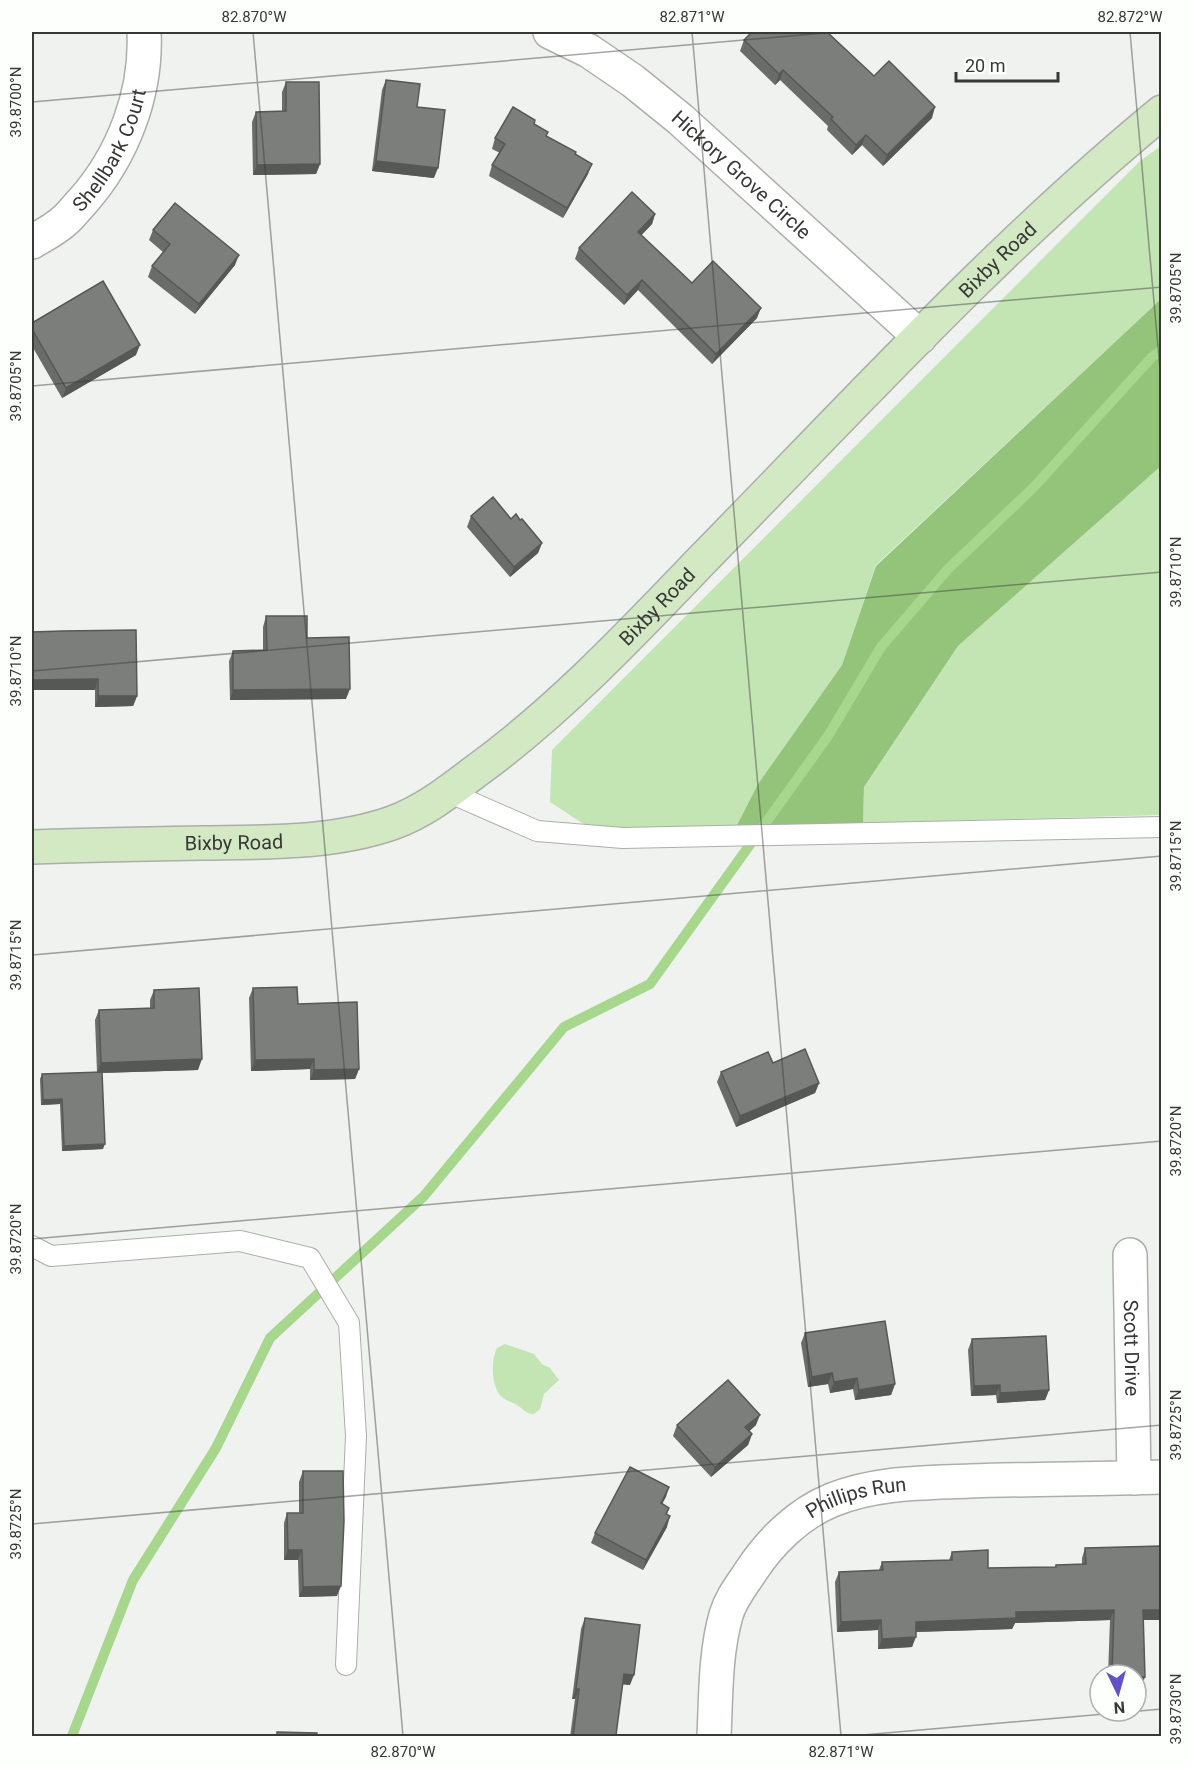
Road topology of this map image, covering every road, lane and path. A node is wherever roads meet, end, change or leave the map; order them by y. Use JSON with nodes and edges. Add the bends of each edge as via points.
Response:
{"nodes":[{"id":1,"x":144,"y":32,"type":"edge"},
{"id":2,"x":550,"y":32,"type":"edge"},
{"id":3,"x":1161,"y":112,"type":"edge"},
{"id":4,"x":32,"y":242,"type":"edge"},
{"id":5,"x":920,"y":337,"type":"junction"},
{"id":6,"x":448,"y":792,"type":"junction"},
{"id":7,"x":1161,"y":827,"type":"edge"},
{"id":8,"x":32,"y":847,"type":"edge"},
{"id":9,"x":32,"y":1246,"type":"edge"},
{"id":10,"x":1130,"y":1255,"type":"dead end"},
{"id":11,"x":1148,"y":1478,"type":"edge"},
{"id":12,"x":346,"y":1665,"type":"dead end"},
{"id":13,"x":714,"y":1737,"type":"edge"}],
"edges":[{"from":1,"to":4,"type":"street","name":"Shellbark Court","via":[[137,97],[115,157],[64,222]]},
{"from":2,"to":5,"type":"street","name":"Hickory Grove Circle","via":[[589,51],[680,119]]},
{"from":3,"to":5,"type":"street","name":"Bixby Road","via":[[1054,205]]},
{"from":5,"to":6,"type":"street","name":"Bixby Road","via":[[636,629],[497,756]]},
{"from":6,"to":7,"type":"lane","via":[[537,831],[623,838]]},
{"from":6,"to":8,"type":"street","name":"Bixby Road","via":[[396,821],[344,835],[242,843]]},
{"from":9,"to":12,"type":"lane","via":[[51,1257],[240,1240],[310,1258],[348,1323],[356,1436]]},
{"from":10,"to":11,"type":"street","name":"Scott Drive"},
{"from":11,"to":13,"type":"street","name":"Phillips Run","via":[[896,1484],[829,1501],[792,1525],[761,1556],[736,1592],[717,1654]]}]}
